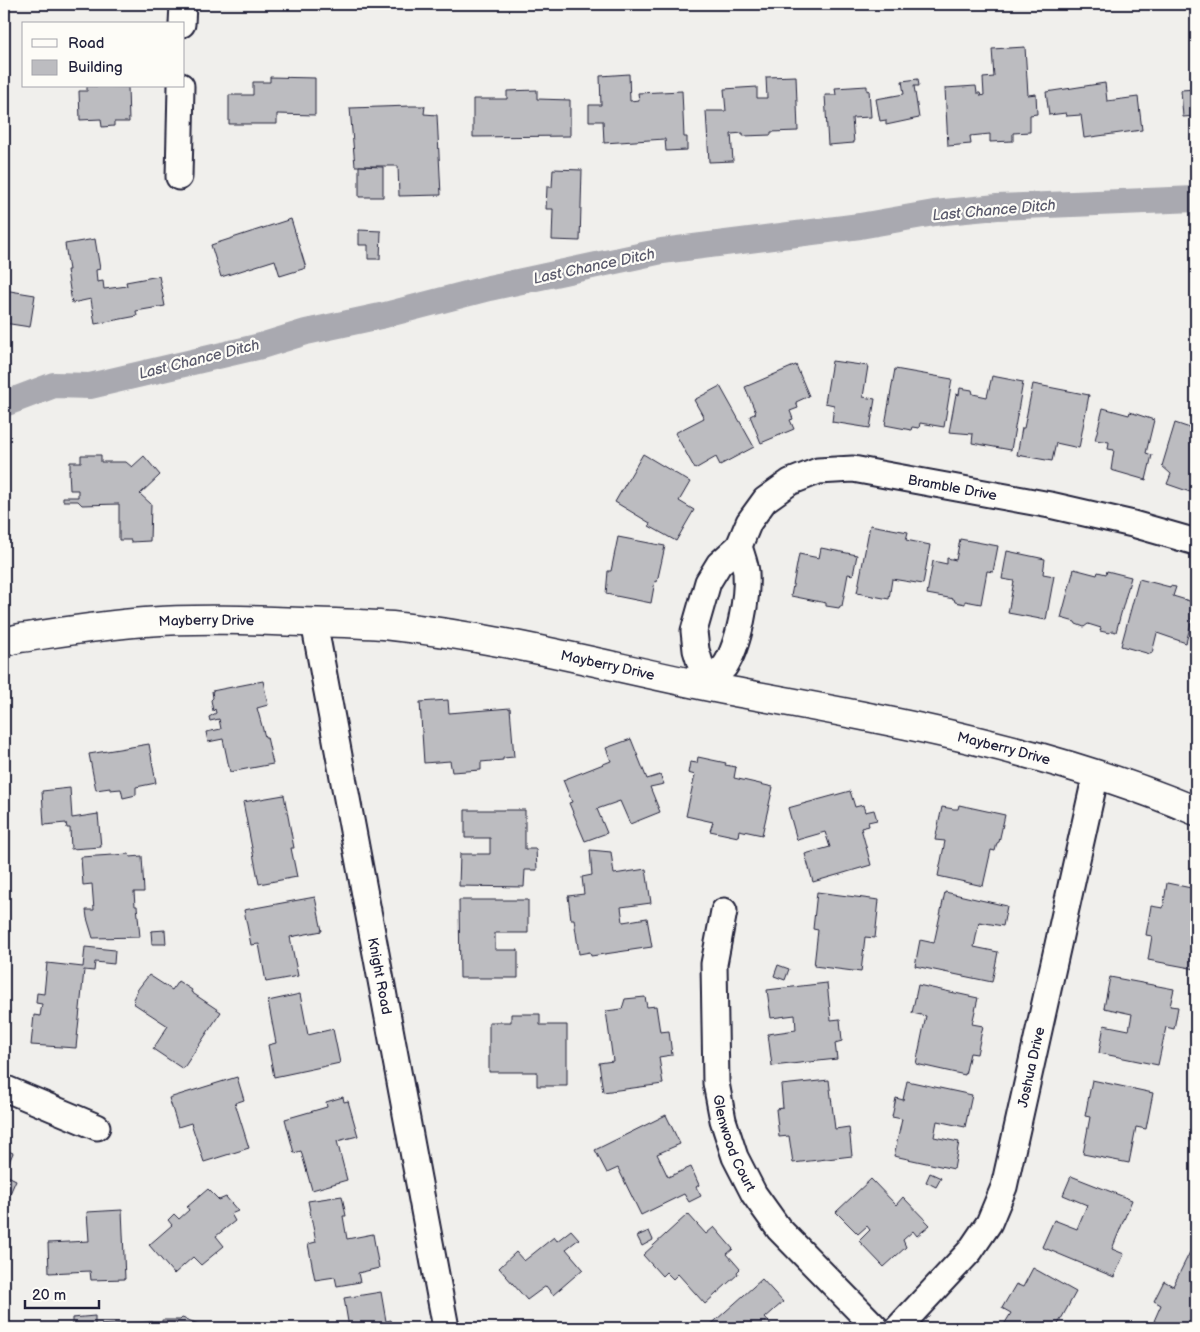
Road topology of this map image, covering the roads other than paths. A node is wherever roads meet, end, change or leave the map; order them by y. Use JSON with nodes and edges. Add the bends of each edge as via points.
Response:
{"nodes":[{"id":1,"x":183,"y":4,"type":"edge"},
{"id":2,"x":182,"y":22,"type":"edge"},
{"id":3,"x":181,"y":88,"type":"edge"},
{"id":4,"x":179,"y":177,"type":"dead end"},
{"id":5,"x":1196,"y":542,"type":"edge"},
{"id":6,"x":739,"y":546,"type":"junction"},
{"id":7,"x":314,"y":622,"type":"junction"},
{"id":8,"x":4,"y":642,"type":"edge"},
{"id":9,"x":707,"y":686,"type":"junction"},
{"id":10,"x":1096,"y":774,"type":"junction"},
{"id":11,"x":1196,"y":811,"type":"edge"},
{"id":12,"x":724,"y":911,"type":"dead end"},
{"id":13,"x":4,"y":1088,"type":"edge"},
{"id":14,"x":97,"y":1127,"type":"dead end"},
{"id":15,"x":446,"y":1328,"type":"edge"},
{"id":16,"x":876,"y":1328,"type":"edge"},
{"id":17,"x":898,"y":1328,"type":"edge"}],
"edges":[{"from":1,"to":2,"type":"street"},
{"from":3,"to":4,"type":"street"},
{"from":5,"to":6,"type":"street","name":"Bramble Drive","via":[[1050,505],[853,469],[818,471],[790,482],[765,500],[749,522]]},
{"from":6,"to":9,"type":"street","via":[[746,571],[746,586],[739,632],[725,665]]},
{"from":6,"to":9,"type":"street","name":"Bramble Drive","via":[[719,564],[708,582],[694,631]]},
{"from":7,"to":8,"type":"main road","name":"Mayberry Drive","via":[[232,619],[144,622]]},
{"from":7,"to":9,"type":"main road","name":"Mayberry Drive","via":[[391,626],[452,635],[566,655]]},
{"from":7,"to":15,"type":"street","name":"Knight Road"},
{"from":9,"to":10,"type":"main road","name":"Mayberry Drive","via":[[934,730],[1010,748]]},
{"from":10,"to":11,"type":"main road","name":"Mayberry Drive"},
{"from":10,"to":17,"type":"street","name":"Joshua Drive","via":[[1004,1187],[989,1223],[970,1251]]},
{"from":12,"to":16,"type":"street","name":"Glenwood Court","via":[[714,964],[716,1083],[735,1157],[754,1194],[779,1229]]},
{"from":13,"to":14,"type":"street"}]}
